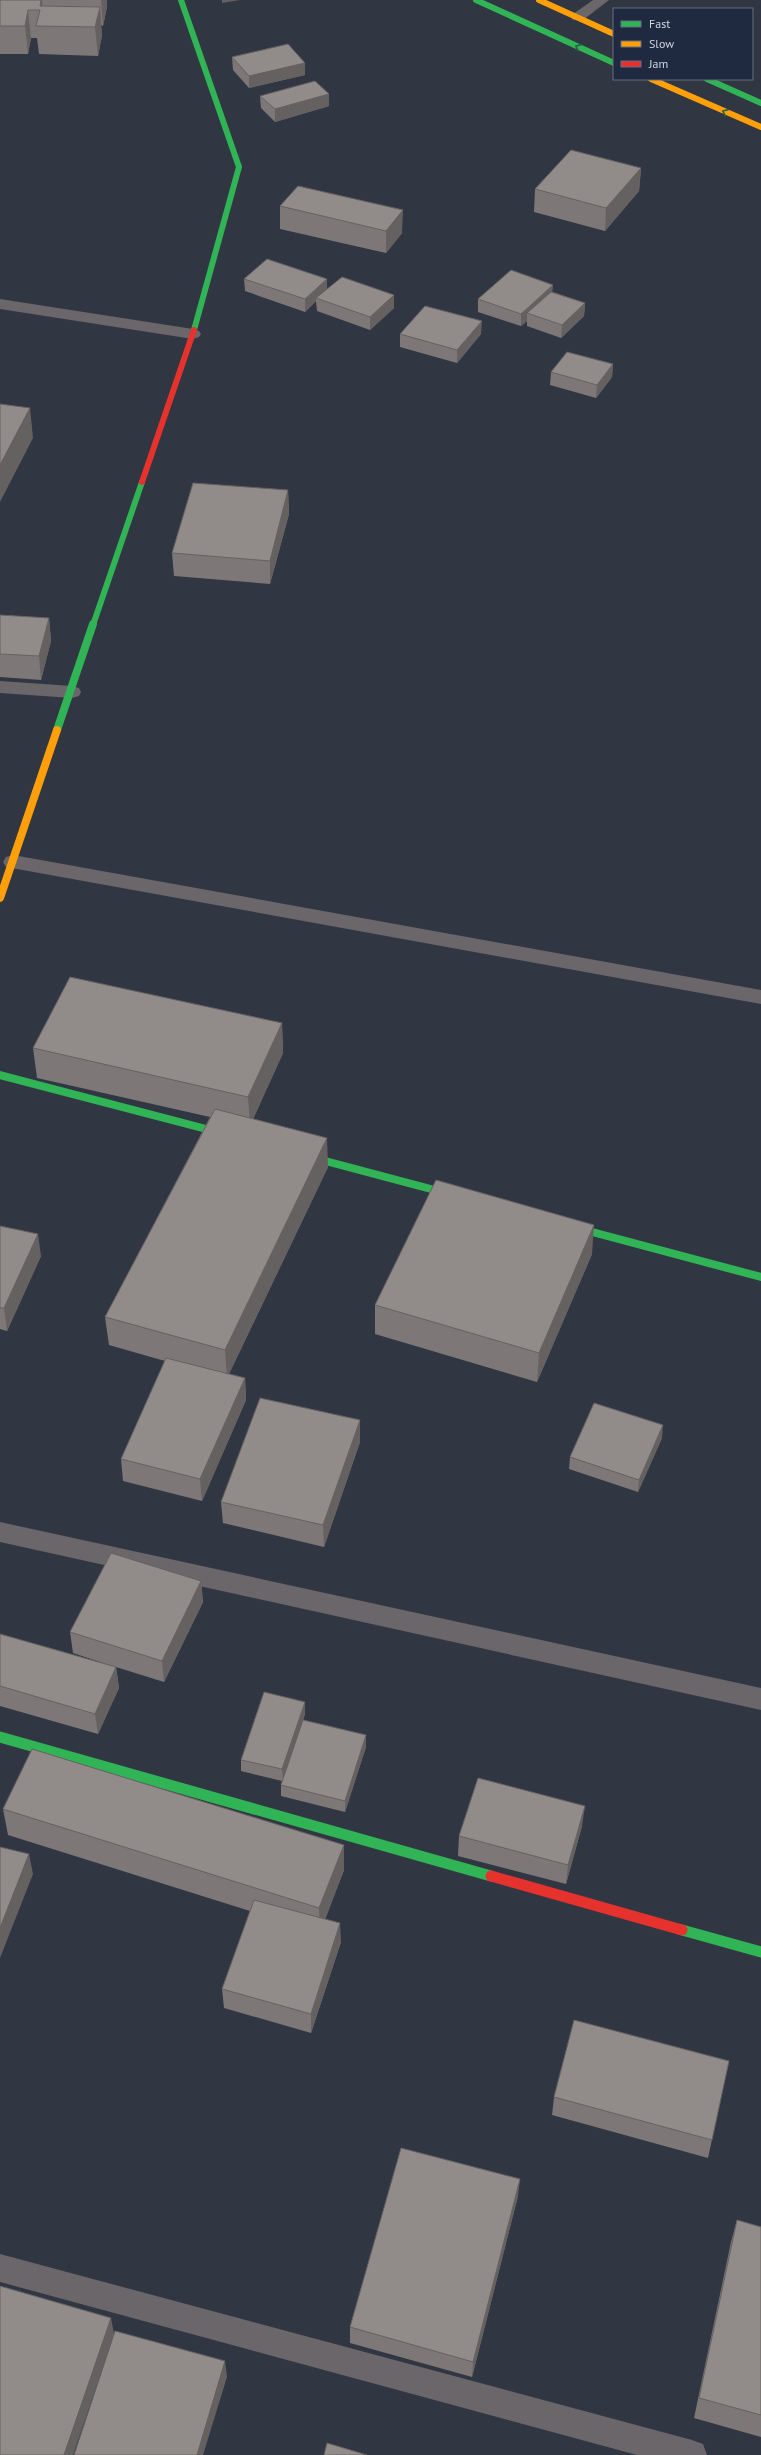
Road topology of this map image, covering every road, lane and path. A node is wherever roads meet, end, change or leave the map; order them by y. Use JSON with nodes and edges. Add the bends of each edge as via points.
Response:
{"nodes":[{"id":1,"x":181,"y":0,"type":"edge"},
{"id":2,"x":476,"y":0,"type":"edge"},
{"id":3,"x":539,"y":0,"type":"edge"},
{"id":4,"x":602,"y":0,"type":"edge"},
{"id":5,"x":578,"y":17,"type":"junction"},
{"id":6,"x":613,"y":34,"type":"edge"},
{"id":7,"x":613,"y":63,"type":"edge"},
{"id":8,"x":653,"y":80,"type":"edge"},
{"id":9,"x":709,"y":80,"type":"edge"},
{"id":10,"x":761,"y":103,"type":"edge"},
{"id":11,"x":761,"y":128,"type":"edge"},
{"id":12,"x":0,"y":304,"type":"edge"},
{"id":13,"x":193,"y":334,"type":"junction"},
{"id":14,"x":0,"y":687,"type":"edge"},
{"id":15,"x":72,"y":692,"type":"junction"},
{"id":16,"x":13,"y":862,"type":"junction"},
{"id":17,"x":0,"y":898,"type":"edge"},
{"id":18,"x":761,"y":997,"type":"edge"},
{"id":19,"x":0,"y":1074,"type":"edge"},
{"id":20,"x":246,"y":1140,"type":"edge"},
{"id":21,"x":292,"y":1152,"type":"edge"},
{"id":22,"x":469,"y":1199,"type":"edge"},
{"id":23,"x":554,"y":1222,"type":"edge"},
{"id":24,"x":761,"y":1277,"type":"edge"},
{"id":25,"x":0,"y":1532,"type":"edge"},
{"id":26,"x":761,"y":1699,"type":"edge"},
{"id":27,"x":0,"y":1737,"type":"edge"},
{"id":28,"x":761,"y":1952,"type":"edge"},
{"id":29,"x":0,"y":2268,"type":"edge"},
{"id":30,"x":692,"y":2455,"type":"edge"}],
"edges":[{"from":1,"to":13,"type":"street","via":[[239,167]]},
{"from":7,"to":2,"type":"street","one_way":true},
{"from":3,"to":5,"type":"street"},
{"from":4,"to":5,"type":"street"},
{"from":5,"to":6,"type":"street"},
{"from":11,"to":8,"type":"street","one_way":true},
{"from":9,"to":10,"type":"street"},
{"from":12,"to":13,"type":"street"},
{"from":13,"to":15,"type":"street"},
{"from":14,"to":15,"type":"street"},
{"from":15,"to":16,"type":"street"},
{"from":16,"to":17,"type":"street"},
{"from":16,"to":18,"type":"street"},
{"from":19,"to":20,"type":"street"},
{"from":21,"to":22,"type":"street"},
{"from":23,"to":24,"type":"street"},
{"from":25,"to":26,"type":"street"},
{"from":27,"to":28,"type":"street"},
{"from":29,"to":30,"type":"street"}]}
